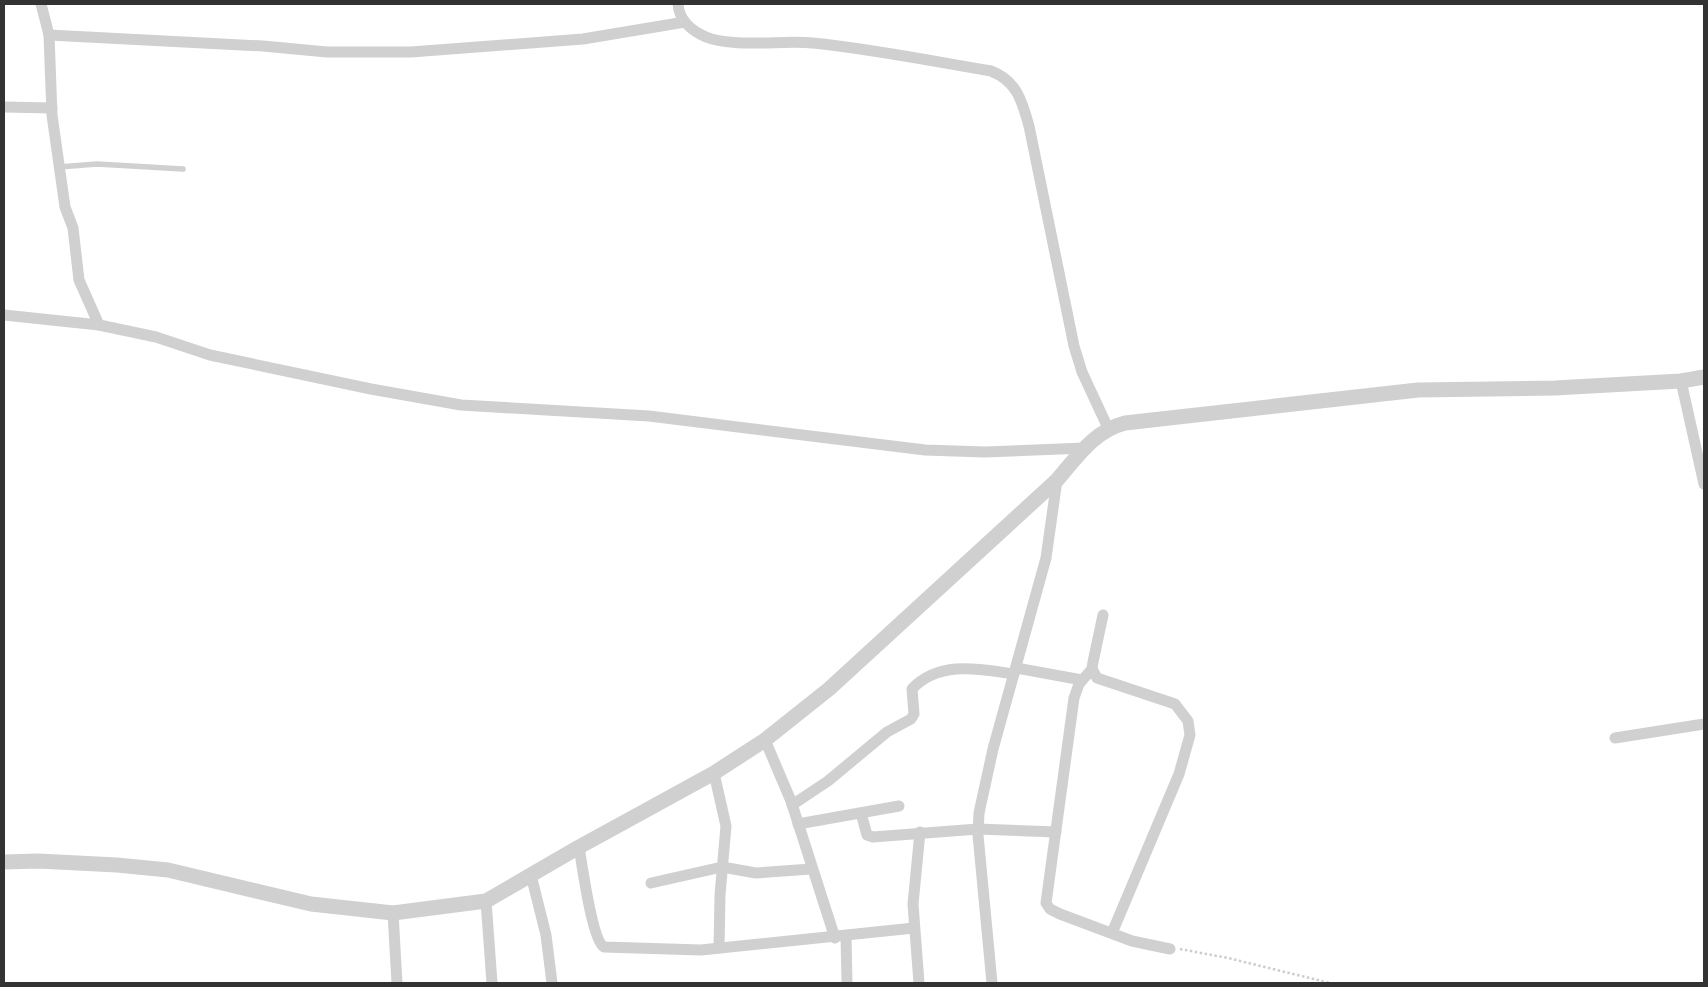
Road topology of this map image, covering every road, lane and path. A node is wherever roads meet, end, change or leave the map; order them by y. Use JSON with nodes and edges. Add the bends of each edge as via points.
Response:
{"nodes":[{"id":1,"x":41,"y":4,"type":"edge"},
{"id":2,"x":678,"y":4,"type":"edge"},
{"id":3,"x":686,"y":22,"type":"junction"},
{"id":4,"x":50,"y":35,"type":"junction"},
{"id":5,"x":4,"y":107,"type":"edge"},
{"id":6,"x":52,"y":108,"type":"junction"},
{"id":7,"x":58,"y":167,"type":"junction"},
{"id":8,"x":182,"y":169,"type":"dead end"},
{"id":9,"x":4,"y":315,"type":"edge"},
{"id":10,"x":99,"y":325,"type":"junction"},
{"id":11,"x":1704,"y":377,"type":"edge"},
{"id":12,"x":1681,"y":381,"type":"junction"},
{"id":13,"x":1108,"y":428,"type":"junction"},
{"id":14,"x":1085,"y":448,"type":"junction"},
{"id":15,"x":1057,"y":480,"type":"junction"},
{"id":16,"x":1704,"y":484,"type":"edge"},
{"id":17,"x":1103,"y":615,"type":"dead end"},
{"id":18,"x":1092,"y":669,"type":"junction"},
{"id":19,"x":1015,"y":670,"type":"junction"},
{"id":20,"x":1082,"y":680,"type":"junction"},
{"id":21,"x":1704,"y":724,"type":"edge"},
{"id":22,"x":1615,"y":738,"type":"dead end"},
{"id":23,"x":765,"y":740,"type":"junction"},
{"id":24,"x":714,"y":773,"type":"junction"},
{"id":25,"x":792,"y":805,"type":"junction"},
{"id":26,"x":899,"y":806,"type":"dead end"},
{"id":27,"x":861,"y":813,"type":"junction"},
{"id":28,"x":798,"y":824,"type":"junction"},
{"id":29,"x":978,"y":829,"type":"junction"},
{"id":30,"x":920,"y":832,"type":"junction"},
{"id":31,"x":1056,"y":832,"type":"junction"},
{"id":32,"x":578,"y":847,"type":"junction"},
{"id":33,"x":4,"y":862,"type":"edge"},
{"id":34,"x":722,"y":866,"type":"junction"},
{"id":35,"x":811,"y":870,"type":"junction"},
{"id":36,"x":531,"y":875,"type":"junction"},
{"id":37,"x":651,"y":883,"type":"dead end"},
{"id":38,"x":486,"y":901,"type":"junction"},
{"id":39,"x":393,"y":913,"type":"junction"},
{"id":40,"x":914,"y":928,"type":"junction"},
{"id":41,"x":1112,"y":932,"type":"junction"},
{"id":42,"x":841,"y":937,"type":"junction"},
{"id":43,"x":719,"y":948,"type":"junction"},
{"id":44,"x":1170,"y":949,"type":"joint"},
{"id":45,"x":397,"y":983,"type":"edge"},
{"id":46,"x":492,"y":983,"type":"edge"},
{"id":47,"x":552,"y":983,"type":"edge"},
{"id":48,"x":847,"y":983,"type":"edge"},
{"id":49,"x":919,"y":983,"type":"edge"},
{"id":50,"x":992,"y":983,"type":"edge"},
{"id":51,"x":1330,"y":983,"type":"edge"}],
"edges":[{"from":1,"to":4,"type":"street"},
{"from":2,"to":3,"type":"street"},
{"from":3,"to":4,"type":"street","via":[[583,39],[411,52],[327,52],[254,45]]},
{"from":3,"to":13,"type":"street","via":[[707,37],[725,41],[843,46],[991,71],[1010,82],[1022,101],[1074,346],[1082,372]]},
{"from":4,"to":6,"type":"street"},
{"from":5,"to":6,"type":"street"},
{"from":6,"to":7,"type":"street"},
{"from":7,"to":8,"type":"lane","via":[[97,164]]},
{"from":7,"to":10,"type":"street","via":[[64,207],[73,228],[80,280]]},
{"from":9,"to":10,"type":"street"},
{"from":10,"to":14,"type":"street","via":[[210,355],[371,390],[461,405],[649,416],[926,450],[986,452]]},
{"from":11,"to":12,"type":"street"},
{"from":12,"to":13,"type":"street","via":[[1554,388],[1418,390],[1125,423]]},
{"from":12,"to":16,"type":"street"},
{"from":13,"to":14,"type":"street"},
{"from":14,"to":15,"type":"street"},
{"from":15,"to":19,"type":"street","via":[[1046,558]]},
{"from":15,"to":23,"type":"street","via":[[829,689]]},
{"from":17,"to":18,"type":"street"},
{"from":18,"to":20,"type":"street"},
{"from":18,"to":41,"type":"street","via":[[1101,681],[1175,704],[1190,727],[1189,742],[1178,774]]},
{"from":19,"to":20,"type":"street"},
{"from":19,"to":25,"type":"street","via":[[957,668],[923,681],[912,689],[914,714],[911,719],[887,732],[832,778]]},
{"from":19,"to":29,"type":"street","via":[[986,778]]},
{"from":20,"to":31,"type":"street","via":[[1074,698]]},
{"from":21,"to":22,"type":"street"},
{"from":23,"to":24,"type":"street"},
{"from":23,"to":25,"type":"street"},
{"from":24,"to":32,"type":"street"},
{"from":24,"to":34,"type":"street","via":[[726,826]]},
{"from":25,"to":28,"type":"street"},
{"from":26,"to":27,"type":"street"},
{"from":27,"to":28,"type":"street"},
{"from":27,"to":30,"type":"street","via":[[870,836]]},
{"from":28,"to":35,"type":"street"},
{"from":29,"to":30,"type":"street"},
{"from":29,"to":31,"type":"street"},
{"from":29,"to":50,"type":"street"},
{"from":30,"to":40,"type":"street","via":[[914,885]]},
{"from":31,"to":41,"type":"street","via":[[1046,894],[1048,907]]},
{"from":32,"to":36,"type":"street"},
{"from":32,"to":43,"type":"street","via":[[594,926],[602,946]]},
{"from":33,"to":39,"type":"street","via":[[117,864],[168,870],[311,904]]},
{"from":34,"to":35,"type":"street","via":[[756,873]]},
{"from":34,"to":37,"type":"street"},
{"from":34,"to":43,"type":"street"},
{"from":35,"to":42,"type":"street"},
{"from":36,"to":38,"type":"street"},
{"from":36,"to":47,"type":"street","via":[[546,935]]},
{"from":38,"to":39,"type":"street"},
{"from":38,"to":46,"type":"street"},
{"from":39,"to":45,"type":"street"},
{"from":40,"to":42,"type":"street"},
{"from":40,"to":49,"type":"street"},
{"from":41,"to":44,"type":"street","via":[[1147,945]]},
{"from":42,"to":43,"type":"street"},
{"from":42,"to":48,"type":"street"},
{"from":44,"to":51,"type":"path","via":[[1228,958]]}]}
